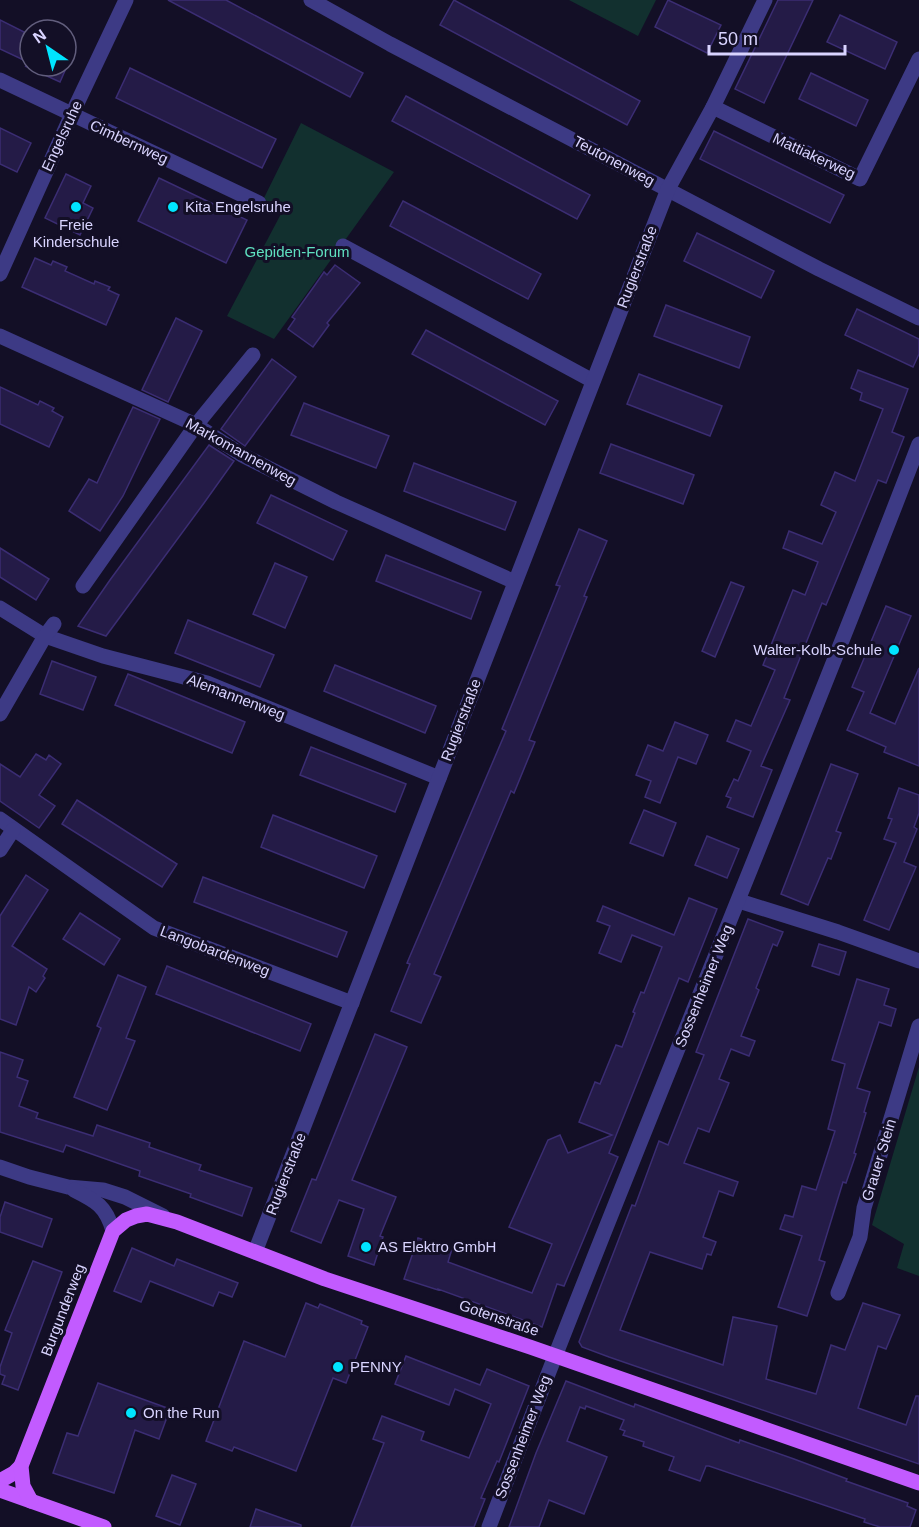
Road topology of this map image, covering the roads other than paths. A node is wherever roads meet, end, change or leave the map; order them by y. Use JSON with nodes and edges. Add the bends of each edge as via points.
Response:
{"nodes":[{"id":1,"x":126,"y":0,"type":"edge"},
{"id":2,"x":311,"y":0,"type":"edge"},
{"id":3,"x":765,"y":0,"type":"edge"},
{"id":4,"x":919,"y":58,"type":"edge"},
{"id":5,"x":0,"y":80,"type":"edge"},
{"id":6,"x":713,"y":107,"type":"junction"},
{"id":7,"x":72,"y":114,"type":"junction"},
{"id":8,"x":668,"y":189,"type":"junction"},
{"id":9,"x":259,"y":203,"type":"dead end"},
{"id":10,"x":343,"y":246,"type":"dead end"},
{"id":11,"x":0,"y":274,"type":"edge"},
{"id":12,"x":919,"y":318,"type":"edge"},
{"id":13,"x":0,"y":336,"type":"edge"},
{"id":14,"x":253,"y":355,"type":"dead end"},
{"id":15,"x":593,"y":381,"type":"junction"},
{"id":16,"x":196,"y":425,"type":"junction"},
{"id":17,"x":919,"y":444,"type":"edge"},
{"id":18,"x":515,"y":582,"type":"junction"},
{"id":19,"x":83,"y":586,"type":"dead end"},
{"id":20,"x":0,"y":608,"type":"edge"},
{"id":21,"x":49,"y":630,"type":"junction"},
{"id":22,"x":0,"y":714,"type":"edge"},
{"id":23,"x":439,"y":778,"type":"junction"},
{"id":24,"x":0,"y":819,"type":"edge"},
{"id":25,"x":13,"y":830,"type":"junction"},
{"id":26,"x":0,"y":850,"type":"edge"},
{"id":27,"x":739,"y":901,"type":"junction"},
{"id":28,"x":919,"y":961,"type":"edge"},
{"id":29,"x":352,"y":1003,"type":"junction"},
{"id":30,"x":919,"y":1026,"type":"edge"},
{"id":31,"x":0,"y":1167,"type":"edge"},
{"id":32,"x":68,"y":1187,"type":"junction"},
{"id":33,"x":177,"y":1222,"type":"junction"},
{"id":34,"x":113,"y":1231,"type":"junction"},
{"id":35,"x":255,"y":1252,"type":"junction"},
{"id":36,"x":838,"y":1293,"type":"dead end"},
{"id":37,"x":554,"y":1356,"type":"junction"},
{"id":38,"x":21,"y":1466,"type":"junction"},
{"id":39,"x":0,"y":1481,"type":"edge"},
{"id":40,"x":919,"y":1483,"type":"edge"},
{"id":41,"x":0,"y":1490,"type":"edge"},
{"id":42,"x":31,"y":1501,"type":"junction"},
{"id":43,"x":104,"y":1527,"type":"edge"},
{"id":44,"x":489,"y":1527,"type":"edge"}],
"edges":[{"from":1,"to":7,"type":"street","name":"Engelsruhe"},
{"from":2,"to":8,"type":"street","name":"Teutonenweg"},
{"from":3,"to":6,"type":"street"},
{"from":4,"to":6,"type":"street","name":"Mattiakerweg","via":[[860,179]]},
{"from":5,"to":7,"type":"street","name":"Cimbernweg"},
{"from":6,"to":8,"type":"street"},
{"from":7,"to":9,"type":"street","name":"Cimbernweg"},
{"from":7,"to":11,"type":"street","name":"Engelsruhe"},
{"from":8,"to":12,"type":"street","name":"Teutonenweg"},
{"from":8,"to":15,"type":"street","name":"Rugierstraße"},
{"from":10,"to":15,"type":"street"},
{"from":13,"to":16,"type":"street","name":"Markomannenweg"},
{"from":14,"to":16,"type":"street"},
{"from":15,"to":18,"type":"street","name":"Rugierstraße"},
{"from":16,"to":18,"type":"street","name":"Markomannenweg","via":[[242,455],[336,502]]},
{"from":16,"to":19,"type":"street"},
{"from":17,"to":27,"type":"street","name":"Sossenheimer Weg"},
{"from":18,"to":23,"type":"street","name":"Rugierstraße"},
{"from":20,"to":21,"type":"street","name":"Alemannenweg"},
{"from":21,"to":22,"type":"street"},
{"from":21,"to":23,"type":"street","name":"Alemannenweg","via":[[103,656],[207,683]]},
{"from":23,"to":29,"type":"street","name":"Rugierstraße"},
{"from":24,"to":25,"type":"street","name":"Langobardenweg"},
{"from":25,"to":26,"type":"street"},
{"from":25,"to":29,"type":"street","name":"Langobardenweg","via":[[154,928]]},
{"from":27,"to":28,"type":"street"},
{"from":27,"to":37,"type":"street","name":"Sossenheimer Weg"},
{"from":29,"to":35,"type":"street","name":"Rugierstraße"},
{"from":30,"to":36,"type":"street","name":"Grauer Stein","via":[[864,1208],[860,1236]]},
{"from":31,"to":32,"type":"street","name":"Gotenstraße"},
{"from":32,"to":33,"type":"street","name":"Gotenstraße","via":[[103,1190]]},
{"from":32,"to":34,"type":"street","name":"Gotenstraße","via":[[98,1202]]},
{"from":33,"to":34,"type":"main road","via":[[136,1216]]},
{"from":33,"to":35,"type":"main road","name":"Gotenstraße"},
{"from":34,"to":38,"type":"main road","name":"Burgunderweg"},
{"from":35,"to":37,"type":"main road","name":"Gotenstraße"},
{"from":37,"to":40,"type":"main road","name":"Gotenstraße"},
{"from":37,"to":44,"type":"street","name":"Sossenheimer Weg"},
{"from":38,"to":39,"type":"main road"},
{"from":38,"to":42,"type":"main road","via":[[23,1486]]},
{"from":41,"to":42,"type":"main road"},
{"from":42,"to":43,"type":"main road"}]}
